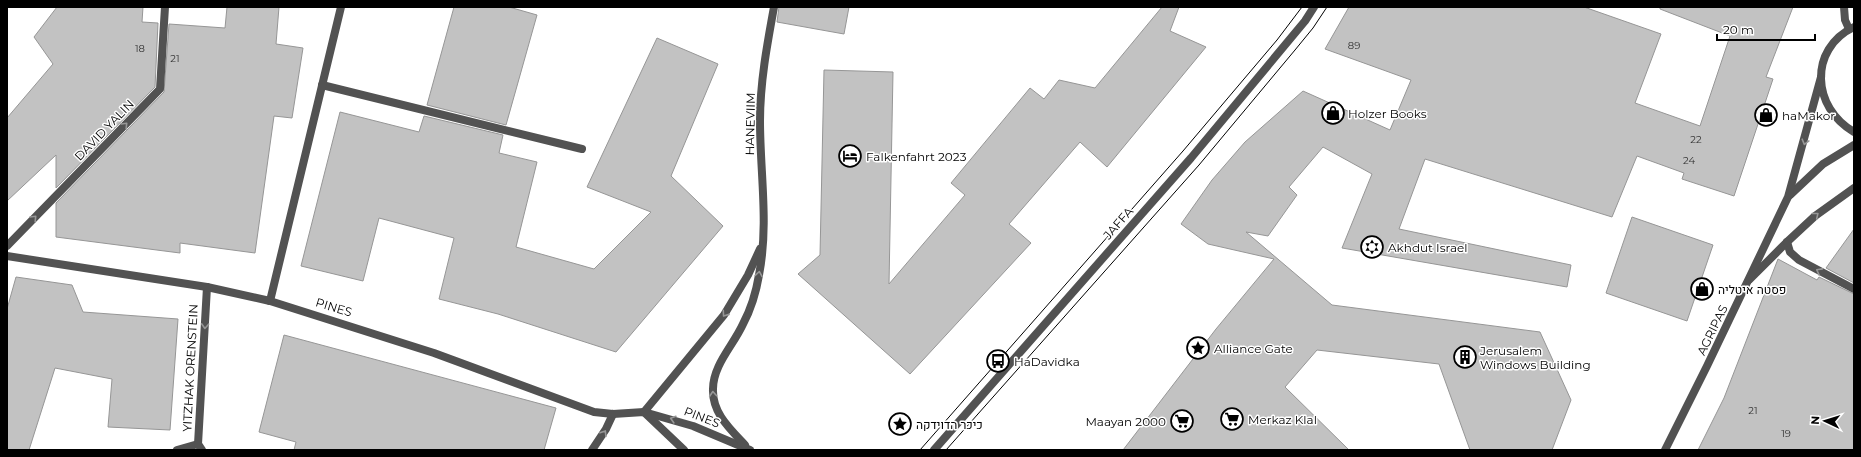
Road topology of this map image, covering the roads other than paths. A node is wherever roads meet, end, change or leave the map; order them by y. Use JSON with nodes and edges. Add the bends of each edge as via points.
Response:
{"nodes":[{"id":1,"x":165,"y":7,"type":"edge"},
{"id":2,"x":341,"y":7,"type":"edge"},
{"id":3,"x":774,"y":7,"type":"edge"},
{"id":4,"x":1314,"y":7,"type":"edge"},
{"id":5,"x":1844,"y":7,"type":"edge"},
{"id":6,"x":1852,"y":28,"type":"edge"},
{"id":7,"x":1821,"y":77,"type":"junction"},
{"id":8,"x":322,"y":85,"type":"junction"},
{"id":9,"x":1854,"y":132,"type":"edge"},
{"id":10,"x":1854,"y":145,"type":"edge"},
{"id":11,"x":582,"y":149,"type":"dead end"},
{"id":12,"x":1854,"y":188,"type":"edge"},
{"id":13,"x":1788,"y":197,"type":"junction"},
{"id":14,"x":762,"y":242,"type":"junction"},
{"id":15,"x":1787,"y":242,"type":"junction"},
{"id":16,"x":7,"y":246,"type":"edge"},
{"id":17,"x":7,"y":256,"type":"edge"},
{"id":18,"x":1749,"y":280,"type":"junction"},
{"id":19,"x":207,"y":287,"type":"junction"},
{"id":20,"x":1854,"y":289,"type":"edge"},
{"id":21,"x":270,"y":300,"type":"junction"},
{"id":22,"x":644,"y":412,"type":"junction"},
{"id":23,"x":614,"y":414,"type":"junction"},
{"id":24,"x":200,"y":447,"type":"edge"},
{"id":25,"x":749,"y":449,"type":"edge"},
{"id":26,"x":177,"y":450,"type":"edge"},
{"id":27,"x":592,"y":450,"type":"edge"},
{"id":28,"x":684,"y":450,"type":"edge"},
{"id":29,"x":934,"y":450,"type":"edge"},
{"id":30,"x":1665,"y":450,"type":"edge"}],
"edges":[{"from":16,"to":1,"type":"street","name":"DAVID YALIN","one_way":true,"via":[[160,89]]},
{"from":2,"to":8,"type":"street"},
{"from":3,"to":14,"type":"street","name":"HANEVIIM","via":[[760,120],[764,190]]},
{"from":4,"to":29,"type":"street","name":"JAFFA","via":[[1305,22],[1191,158]]},
{"from":5,"to":6,"type":"street","via":[[1845,20]]},
{"from":6,"to":7,"type":"street","name":"AGRIPAS","via":[[1838,38],[1829,50]]},
{"from":7,"to":9,"type":"street","via":[[1827,105],[1838,121]]},
{"from":7,"to":13,"type":"street","name":"AGRIPAS","one_way":true,"via":[[1800,161]]},
{"from":8,"to":11,"type":"street"},
{"from":8,"to":21,"type":"street"},
{"from":10,"to":13,"type":"street","name":"AGRIPAS","via":[[1823,164]]},
{"from":15,"to":12,"type":"street","one_way":true,"via":[[1815,216]]},
{"from":13,"to":18,"type":"street","name":"AGRIPAS"},
{"from":14,"to":22,"type":"street","name":"HANEVIIM","one_way":true,"via":[[748,275],[724,315]]},
{"from":25,"to":14,"type":"street","name":"HANEVIIM","one_way":true,"via":[[720,417],[712,390],[721,361],[743,325],[752,304],[759,274]]},
{"from":15,"to":18,"type":"street"},
{"from":20,"to":15,"type":"street","one_way":true,"via":[[1799,260],[1790,252]]},
{"from":17,"to":19,"type":"street","name":"PINES"},
{"from":18,"to":30,"type":"street","name":"AGRIPAS"},
{"from":19,"to":21,"type":"street","name":"PINES"},
{"from":19,"to":24,"type":"street","name":"YITZHAK ORENSTEIN","one_way":true},
{"from":21,"to":23,"type":"street","name":"PINES","via":[[434,353],[594,412]]},
{"from":22,"to":23,"type":"street","name":"PINES"},
{"from":25,"to":22,"type":"street","name":"PINES","one_way":true,"via":[[693,426]]},
{"from":22,"to":28,"type":"street"},
{"from":27,"to":23,"type":"street","one_way":true},
{"from":24,"to":26,"type":"street"}]}
